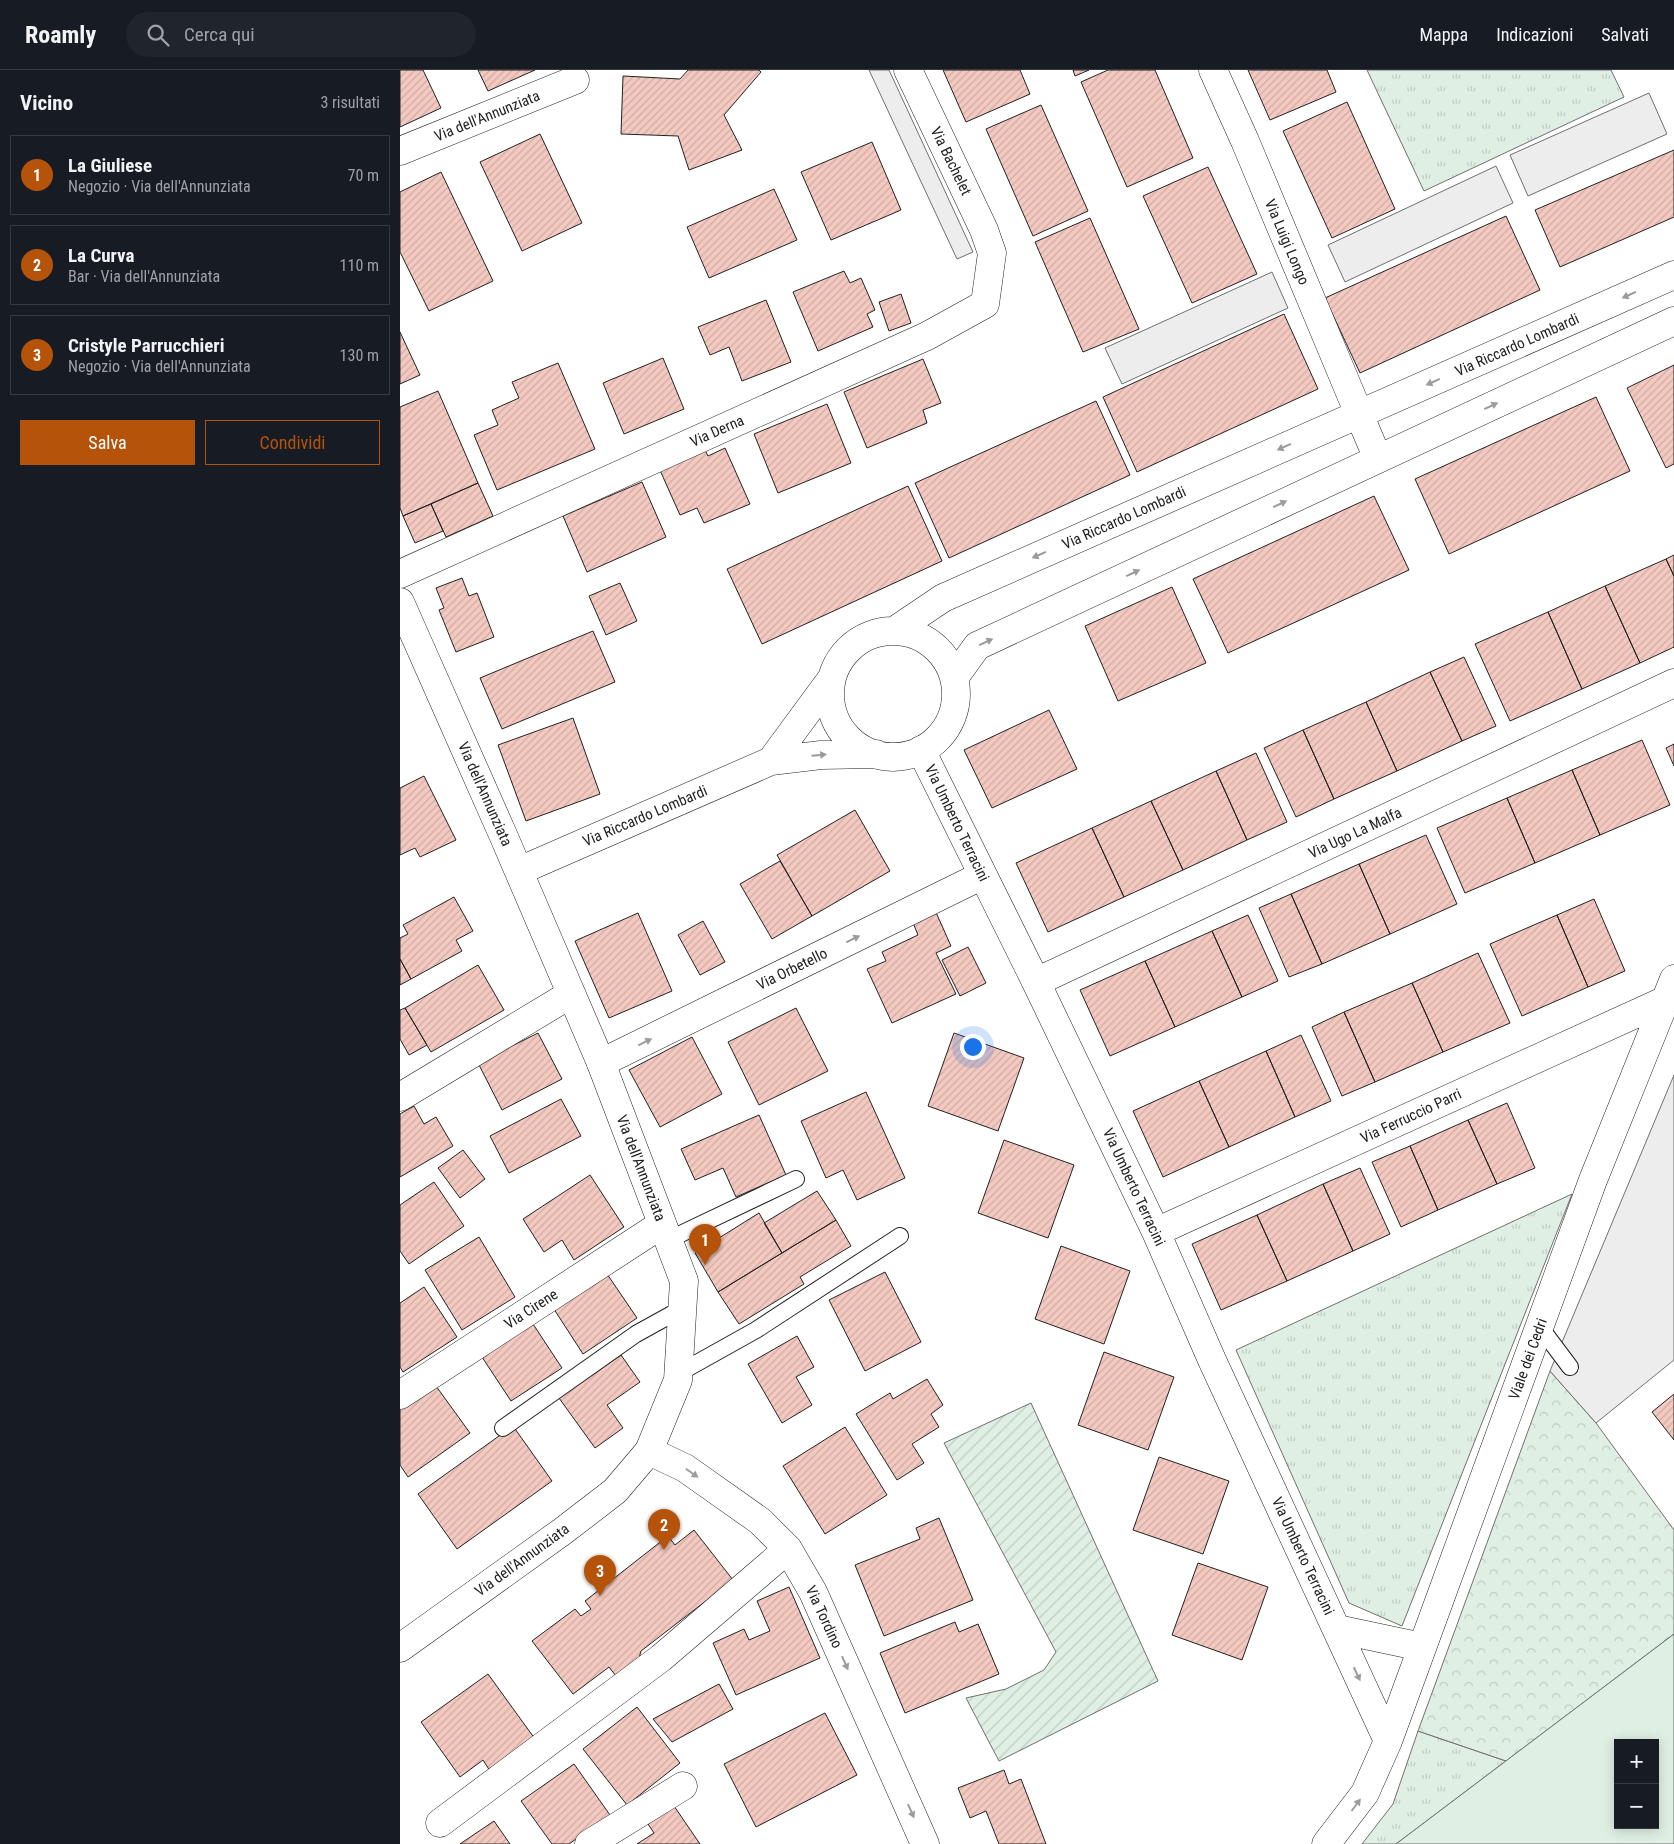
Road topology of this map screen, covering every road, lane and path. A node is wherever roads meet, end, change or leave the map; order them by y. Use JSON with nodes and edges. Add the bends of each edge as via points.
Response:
{"nodes":[{"id":1,"x":908,"y":70,"type":"edge"},
{"id":2,"x":1213,"y":70,"type":"edge"},
{"id":3,"x":575,"y":80,"type":"dead end"},
{"id":4,"x":400,"y":151,"type":"edge"},
{"id":5,"x":992,"y":253,"type":"joint"},
{"id":6,"x":1674,"y":275,"type":"edge"},
{"id":7,"x":1674,"y":322,"type":"edge"},
{"id":8,"x":1359,"y":414,"type":"junction"},
{"id":9,"x":1378,"y":458,"type":"junction"},
{"id":10,"x":400,"y":574,"type":"edge"},
{"id":11,"x":400,"y":602,"type":"edge"},
{"id":12,"x":894,"y":631,"type":"junction"},
{"id":13,"x":832,"y":678,"type":"junction"},
{"id":14,"x":954,"y":678,"type":"junction"},
{"id":15,"x":1674,"y":683,"type":"edge"},
{"id":16,"x":922,"y":750,"type":"junction"},
{"id":17,"x":876,"y":754,"type":"junction"},
{"id":18,"x":771,"y":761,"type":"junction"},
{"id":19,"x":519,"y":871,"type":"junction"},
{"id":20,"x":983,"y":875,"type":"junction"},
{"id":21,"x":1036,"y":982,"type":"junction"},
{"id":22,"x":1670,"y":990,"type":"edge"},
{"id":23,"x":571,"y":994,"type":"junction"},
{"id":24,"x":601,"y":1063,"type":"junction"},
{"id":25,"x":400,"y":1097,"type":"edge"},
{"id":26,"x":796,"y":1179,"type":"dead end"},
{"id":27,"x":666,"y":1232,"type":"junction"},
{"id":28,"x":1156,"y":1232,"type":"junction"},
{"id":29,"x":900,"y":1236,"type":"dead end"},
{"id":30,"x":682,"y":1308,"type":"junction"},
{"id":31,"x":1540,"y":1327,"type":"junction"},
{"id":32,"x":1570,"y":1367,"type":"dead end"},
{"id":33,"x":679,"y":1373,"type":"junction"},
{"id":34,"x":400,"y":1395,"type":"edge"},
{"id":35,"x":504,"y":1428,"type":"dead end"},
{"id":36,"x":649,"y":1451,"type":"junction"},
{"id":37,"x":788,"y":1549,"type":"junction"},
{"id":38,"x":1337,"y":1629,"type":"junction"},
{"id":39,"x":1422,"y":1647,"type":"junction"},
{"id":40,"x":400,"y":1648,"type":"edge"},
{"id":41,"x":1388,"y":1741,"type":"junction"},
{"id":42,"x":682,"y":1786,"type":"dead end"},
{"id":43,"x":440,"y":1823,"type":"dead end"},
{"id":44,"x":590,"y":1844,"type":"edge"},
{"id":45,"x":925,"y":1844,"type":"edge"},
{"id":46,"x":1326,"y":1844,"type":"edge"}],
"edges":[{"from":1,"to":5,"type":"street","name":"Via Bachelet"},
{"from":2,"to":8,"type":"street","name":"Via Luigi Longo"},
{"from":3,"to":4,"type":"street","name":"Via dell'Annunziata"},
{"from":5,"to":10,"type":"street","name":"Via Derna","via":[[985,304],[927,336]]},
{"from":6,"to":8,"type":"street","name":"Via Riccardo Lombardi","one_way":true},
{"from":9,"to":7,"type":"street","one_way":true},
{"from":8,"to":9,"type":"street"},
{"from":8,"to":12,"type":"street","name":"Via Riccardo Lombardi","one_way":true,"via":[[943,598]]},
{"from":14,"to":9,"type":"street","one_way":true,"via":[[977,646]]},
{"from":11,"to":19,"type":"street","name":"Via dell'Annunziata"},
{"from":12,"to":13,"type":"street","name":"Via Riccardo Lombardi","via":[[874,634],[855,644],[841,659]]},
{"from":12,"to":14,"type":"street","name":"Via Riccardo Lombardi","via":[[914,634],[932,644],[946,659]]},
{"from":13,"to":17,"type":"street","name":"Via Riccardo Lombardi","via":[[830,697],[834,716],[844,733],[858,746]]},
{"from":13,"to":18,"type":"street","name":"Via Riccardo Lombardi"},
{"from":14,"to":16,"type":"street","name":"Via Riccardo Lombardi","via":[[956,699],[950,720],[939,737]]},
{"from":15,"to":21,"type":"street","name":"Via Ugo La Malfa"},
{"from":16,"to":17,"type":"street","name":"Via Riccardo Lombardi","via":[[891,757]]},
{"from":16,"to":20,"type":"street","name":"Via Umberto Terracini"},
{"from":18,"to":17,"type":"street","name":"Via Riccardo Lombardi","one_way":true,"via":[[822,755]]},
{"from":18,"to":19,"type":"street","name":"Via Riccardo Lombardi"},
{"from":19,"to":23,"type":"street","name":"Via dell'Annunziata"},
{"from":20,"to":21,"type":"street","name":"Via Umberto Terracini"},
{"from":24,"to":20,"type":"street","name":"Via Orbetello","one_way":true},
{"from":21,"to":28,"type":"street","name":"Via Umberto Terracini"},
{"from":22,"to":28,"type":"street","name":"Via Ferruccio Parri"},
{"from":22,"to":31,"type":"street","name":"Viale dei Cedri","via":[[1593,1180]]},
{"from":23,"to":24,"type":"street","name":"Via dell'Annunziata"},
{"from":23,"to":25,"type":"street"},
{"from":24,"to":27,"type":"street","name":"Via dell'Annunziata"},
{"from":26,"to":27,"type":"lane"},
{"from":27,"to":30,"type":"street","name":"Via dell'Annunziata","via":[[684,1281]]},
{"from":27,"to":34,"type":"street","name":"Via Cirene"},
{"from":28,"to":38,"type":"street","name":"Via Umberto Terracini"},
{"from":29,"to":33,"type":"lane","via":[[756,1330]]},
{"from":30,"to":33,"type":"street","name":"Via dell'Annunziata"},
{"from":30,"to":35,"type":"lane","via":[[636,1334]]},
{"from":31,"to":32,"type":"lane"},
{"from":31,"to":39,"type":"street","name":"Viale dei Cedri"},
{"from":33,"to":36,"type":"street","name":"Via dell'Annunziata"},
{"from":36,"to":37,"type":"street","name":"Via Tordino","one_way":true,"via":[[685,1468],[760,1521]]},
{"from":36,"to":40,"type":"street","name":"Via dell'Annunziata","via":[[615,1491]]},
{"from":37,"to":43,"type":"street","via":[[661,1658]]},
{"from":37,"to":45,"type":"street","name":"Via Tordino","one_way":true,"via":[[813,1592]]},
{"from":38,"to":39,"type":"street","name":"Via Umberto Terracini"},
{"from":38,"to":41,"type":"street","name":"Via Umberto Terracini","one_way":true},
{"from":39,"to":41,"type":"street","name":"Viale dei Cedri"},
{"from":46,"to":41,"type":"street","one_way":true,"via":[[1365,1793]]},
{"from":42,"to":44,"type":"street"}]}
